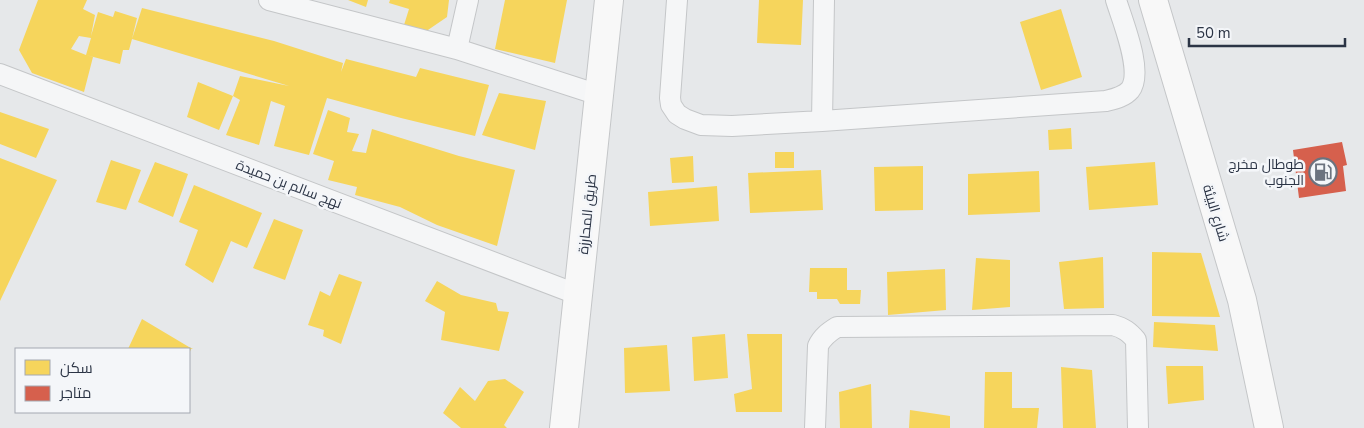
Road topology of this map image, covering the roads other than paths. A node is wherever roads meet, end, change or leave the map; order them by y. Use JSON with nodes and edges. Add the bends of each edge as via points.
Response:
{"nodes":[{"id":1,"x":269,"y":0,"type":"edge"},
{"id":2,"x":468,"y":0,"type":"edge"},
{"id":3,"x":608,"y":0,"type":"edge"},
{"id":4,"x":677,"y":0,"type":"edge"},
{"id":5,"x":824,"y":0,"type":"edge"},
{"id":6,"x":1116,"y":0,"type":"edge"},
{"id":7,"x":1153,"y":0,"type":"edge"},
{"id":8,"x":457,"y":49,"type":"junction"},
{"id":9,"x":0,"y":74,"type":"edge"},
{"id":10,"x":599,"y":96,"type":"junction"},
{"id":11,"x":822,"y":121,"type":"junction"},
{"id":12,"x":579,"y":295,"type":"junction"},
{"id":13,"x":564,"y":428,"type":"edge"},
{"id":14,"x":815,"y":428,"type":"edge"},
{"id":15,"x":1138,"y":428,"type":"edge"},
{"id":16,"x":1269,"y":428,"type":"edge"}],
"edges":[{"from":1,"to":8,"type":"street"},
{"from":2,"to":8,"type":"street"},
{"from":3,"to":10,"type":"street","name":"طريق المحارزة"},
{"from":4,"to":11,"type":"street","via":[[670,98],[677,114],[701,125]]},
{"from":5,"to":11,"type":"street"},
{"from":6,"to":11,"type":"street","via":[[1132,52],[1135,75],[1131,88],[1122,96],[1106,101]]},
{"from":7,"to":16,"type":"street","name":"شارع البيئة","via":[[1242,300]]},
{"from":8,"to":10,"type":"street"},
{"from":9,"to":12,"type":"street","name":"نهج سالم بن حميدة"},
{"from":10,"to":12,"type":"street","name":"طريق المحارزة"},
{"from":12,"to":13,"type":"street","name":"طريق المحارزة"},
{"from":14,"to":15,"type":"street","via":[[818,346],[821,339],[837,327],[1113,326],[1122,327],[1136,340]]}]}
